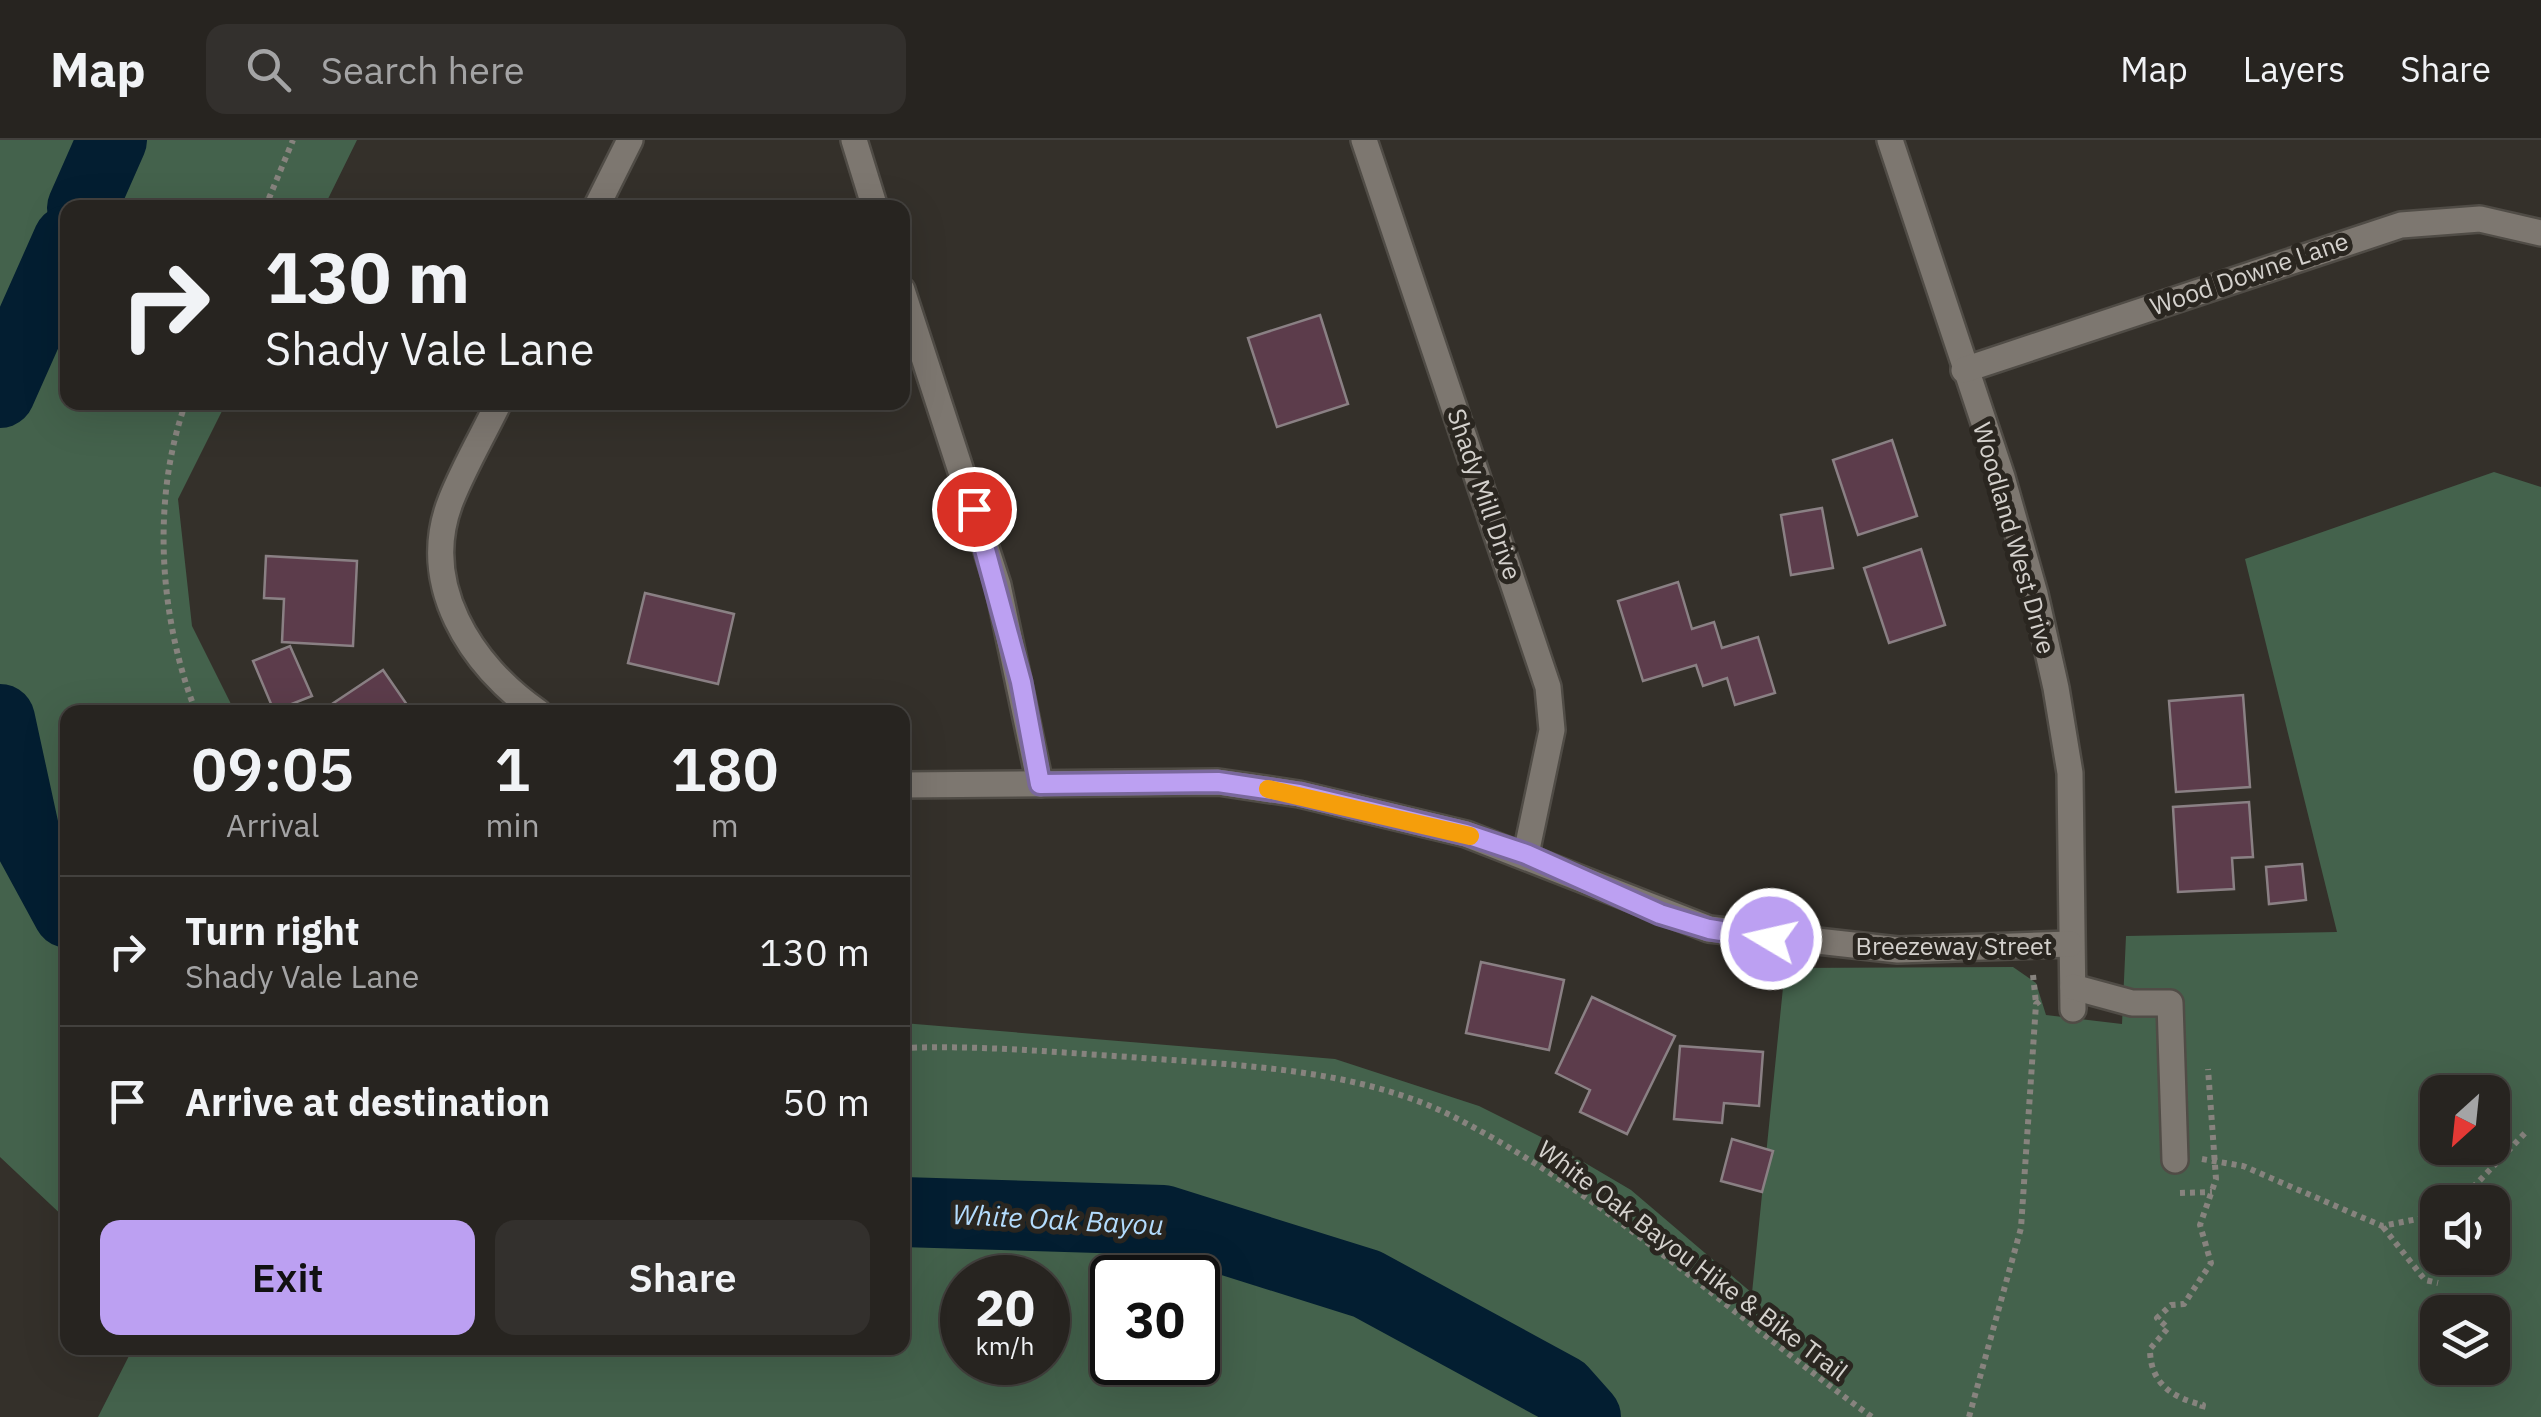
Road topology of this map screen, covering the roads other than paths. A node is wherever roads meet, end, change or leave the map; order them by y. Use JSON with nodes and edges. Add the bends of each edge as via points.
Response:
{"nodes":[{"id":1,"x":630,"y":140,"type":"edge"},
{"id":2,"x":854,"y":140,"type":"edge"},
{"id":3,"x":1364,"y":140,"type":"edge"},
{"id":4,"x":1890,"y":140,"type":"edge"},
{"id":5,"x":600,"y":200,"type":"edge"},
{"id":6,"x":873,"y":200,"type":"edge"},
{"id":7,"x":2541,"y":233,"type":"edge"},
{"id":8,"x":910,"y":315,"type":"edge"},
{"id":9,"x":1964,"y":370,"type":"junction"},
{"id":10,"x":495,"y":410,"type":"edge"},
{"id":11,"x":528,"y":705,"type":"edge"},
{"id":12,"x":1040,"y":784,"type":"junction"},
{"id":13,"x":910,"y":785,"type":"edge"},
{"id":14,"x":1526,"y":854,"type":"junction"},
{"id":15,"x":2070,"y":944,"type":"junction"},
{"id":16,"x":2175,"y":1160,"type":"road end"}],
"edges":[{"from":1,"to":5,"type":"street"},
{"from":2,"to":6,"type":"street"},
{"from":3,"to":14,"type":"street","name":"Shady Mill Drive","via":[[1548,687],[1552,730]]},
{"from":4,"to":9,"type":"street","name":"Woodland West Drive"},
{"from":7,"to":9,"type":"street","name":"Wood Downe Lane","via":[[2480,219],[2401,224]]},
{"from":8,"to":12,"type":"street","via":[[998,586]]},
{"from":9,"to":15,"type":"street","name":"Woodland West Drive","via":[[2036,594],[2056,688],[2070,773]]},
{"from":10,"to":11,"type":"street","via":[[450,501],[440,567],[463,634]]},
{"from":12,"to":13,"type":"street","name":"Breezeway Street"},
{"from":12,"to":14,"type":"street","name":"Breezeway Street","via":[[1218,782],[1382,812]]},
{"from":14,"to":15,"type":"street","name":"Breezeway Street","via":[[1660,914],[1725,932],[1898,950]]},
{"from":15,"to":16,"type":"street","name":"Woodland West Drive","via":[[2073,998],[2170,1003]]}]}
